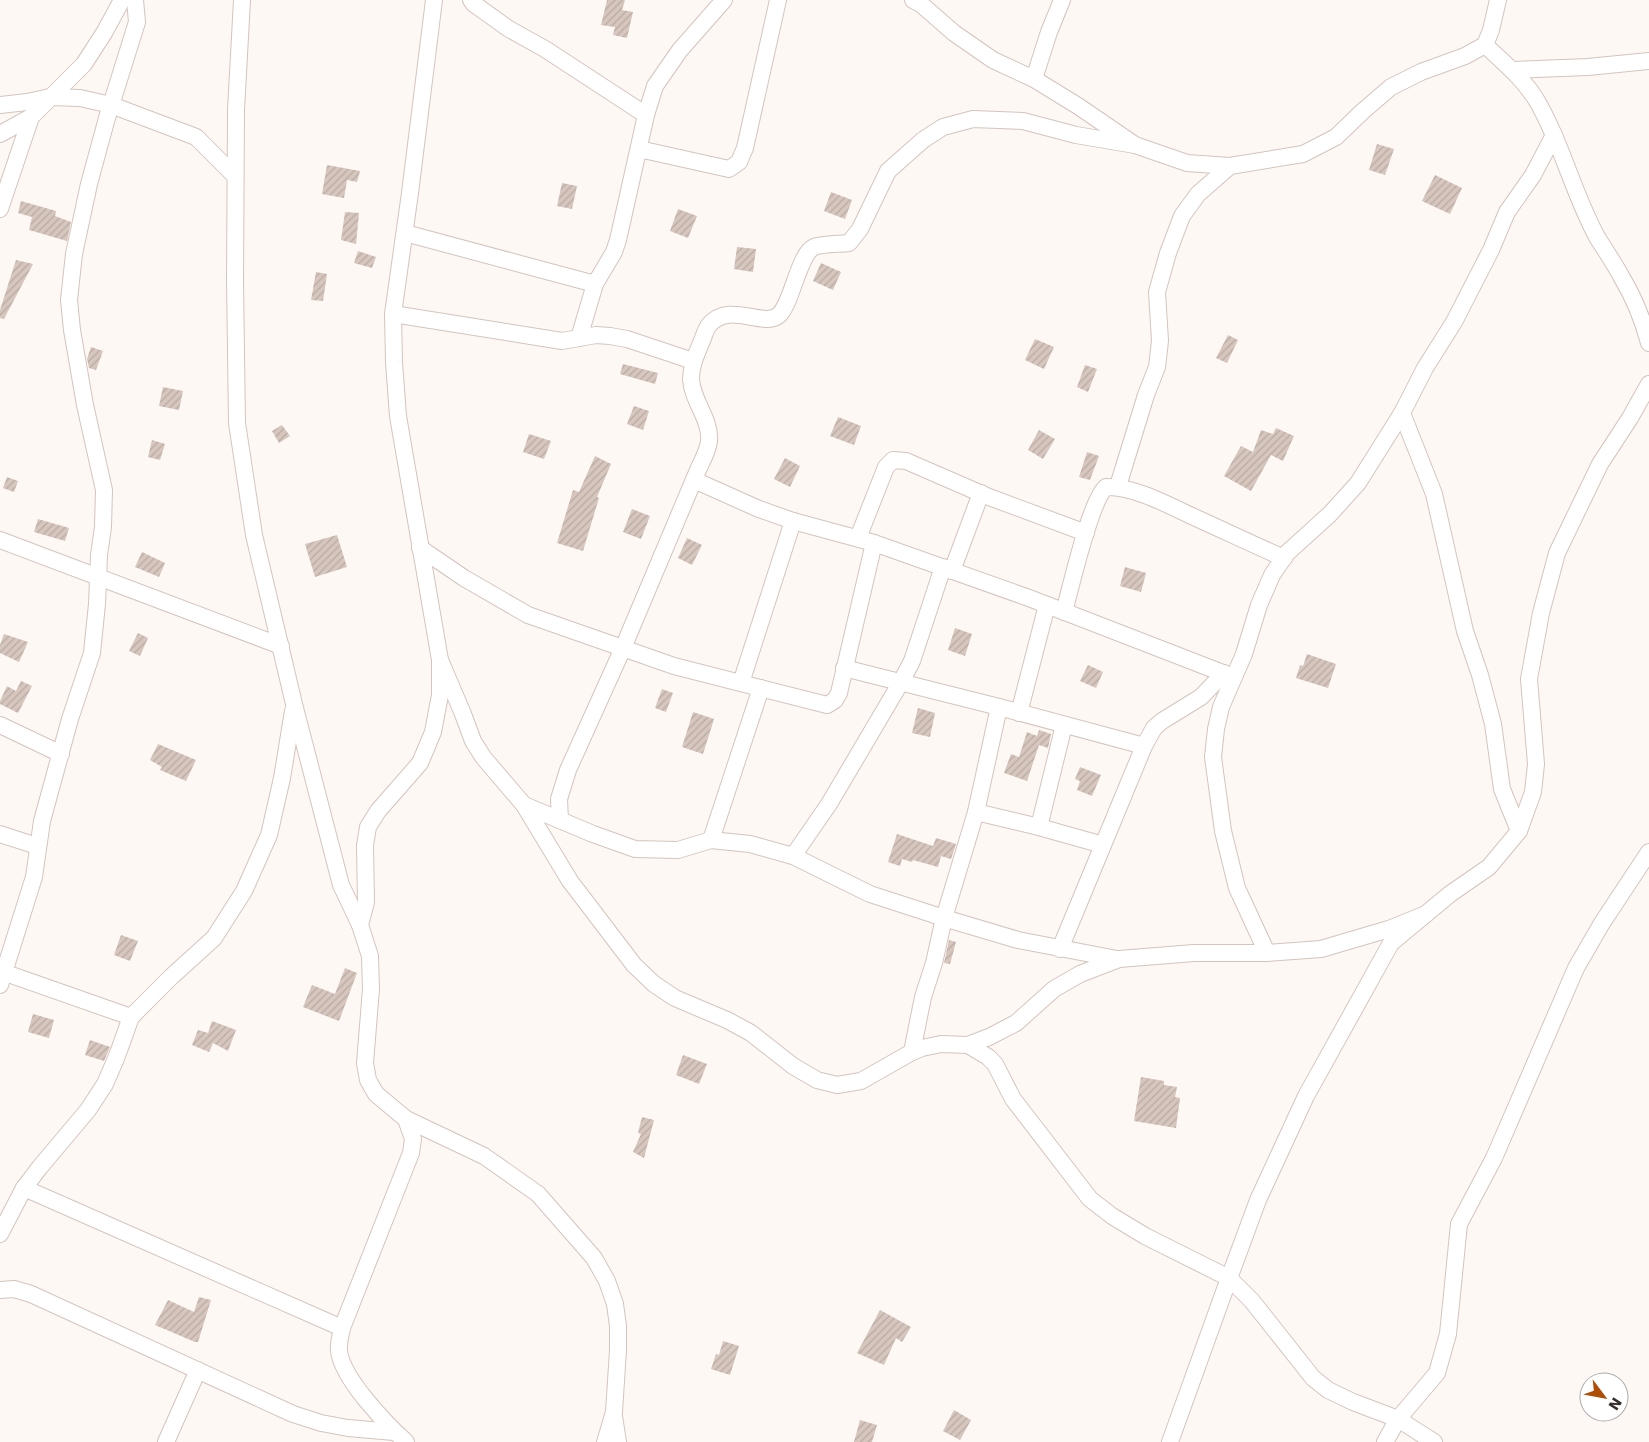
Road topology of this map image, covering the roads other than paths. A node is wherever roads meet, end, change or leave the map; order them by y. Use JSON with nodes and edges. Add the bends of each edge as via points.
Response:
{"nodes":[{"id":1,"x":122,"y":0,"type":"edge"},
{"id":2,"x":135,"y":0,"type":"edge"},
{"id":3,"x":242,"y":0,"type":"edge"},
{"id":4,"x":434,"y":0,"type":"edge"},
{"id":5,"x":471,"y":0,"type":"edge"},
{"id":6,"x":724,"y":0,"type":"edge"},
{"id":7,"x":778,"y":0,"type":"edge"},
{"id":8,"x":913,"y":0,"type":"edge"},
{"id":9,"x":1062,"y":0,"type":"edge"},
{"id":10,"x":1498,"y":0,"type":"edge"},
{"id":11,"x":1485,"y":45,"type":"junction"},
{"id":12,"x":1649,"y":61,"type":"edge"},
{"id":13,"x":1512,"y":70,"type":"junction"},
{"id":14,"x":1034,"y":80,"type":"junction"},
{"id":15,"x":50,"y":97,"type":"junction"},
{"id":16,"x":0,"y":105,"type":"edge"},
{"id":17,"x":111,"y":105,"type":"junction"},
{"id":18,"x":646,"y":115,"type":"junction"},
{"id":19,"x":31,"y":117,"type":"junction"},
{"id":20,"x":0,"y":134,"type":"edge"},
{"id":21,"x":1554,"y":135,"type":"junction"},
{"id":22,"x":1135,"y":145,"type":"junction"},
{"id":23,"x":639,"y":149,"type":"junction"},
{"id":24,"x":1230,"y":166,"type":"junction"},
{"id":25,"x":235,"y":176,"type":"junction"},
{"id":26,"x":0,"y":209,"type":"edge"},
{"id":27,"x":405,"y":233,"type":"junction"},
{"id":28,"x":594,"y":284,"type":"junction"},
{"id":29,"x":393,"y":314,"type":"junction"},
{"id":30,"x":579,"y":338,"type":"junction"},
{"id":31,"x":1649,"y":343,"type":"edge"},
{"id":32,"x":693,"y":361,"type":"junction"},
{"id":33,"x":1649,"y":384,"type":"edge"},
{"id":34,"x":1402,"y":413,"type":"junction"},
{"id":35,"x":694,"y":480,"type":"junction"},
{"id":36,"x":1118,"y":486,"type":"junction"},
{"id":37,"x":981,"y":493,"type":"junction"},
{"id":38,"x":793,"y":521,"type":"junction"},
{"id":39,"x":1086,"y":533,"type":"junction"},
{"id":40,"x":858,"y":538,"type":"junction"},
{"id":41,"x":0,"y":540,"type":"edge"},
{"id":42,"x":874,"y":543,"type":"junction"},
{"id":43,"x":420,"y":548,"type":"junction"},
{"id":44,"x":1284,"y":558,"type":"junction"},
{"id":45,"x":948,"y":569,"type":"junction"},
{"id":46,"x":98,"y":577,"type":"junction"},
{"id":47,"x":1047,"y":606,"type":"junction"},
{"id":48,"x":1064,"y":612,"type":"junction"},
{"id":49,"x":281,"y":646,"type":"junction"},
{"id":50,"x":623,"y":648,"type":"junction"},
{"id":51,"x":440,"y":660,"type":"junction"},
{"id":52,"x":844,"y":668,"type":"junction"},
{"id":53,"x":1229,"y":675,"type":"junction"},
{"id":54,"x":901,"y":682,"type":"junction"},
{"id":55,"x":741,"y":683,"type":"junction"},
{"id":56,"x":761,"y":688,"type":"junction"},
{"id":57,"x":294,"y":704,"type":"junction"},
{"id":58,"x":999,"y":707,"type":"junction"},
{"id":59,"x":1019,"y":713,"type":"junction"},
{"id":60,"x":0,"y":725,"type":"edge"},
{"id":61,"x":1064,"y":726,"type":"junction"},
{"id":62,"x":1144,"y":746,"type":"junction"},
{"id":63,"x":61,"y":754,"type":"junction"},
{"id":64,"x":524,"y":806,"type":"junction"},
{"id":65,"x":976,"y":812,"type":"junction"},
{"id":66,"x":560,"y":820,"type":"junction"},
{"id":67,"x":1039,"y":826,"type":"junction"},
{"id":68,"x":1519,"y":831,"type":"junction"},
{"id":69,"x":0,"y":834,"type":"edge"},
{"id":70,"x":711,"y":840,"type":"junction"},
{"id":71,"x":1103,"y":845,"type":"junction"},
{"id":72,"x":37,"y":846,"type":"junction"},
{"id":73,"x":1649,"y":852,"type":"edge"},
{"id":74,"x":793,"y":856,"type":"junction"},
{"id":75,"x":1426,"y":914,"type":"junction"},
{"id":76,"x":944,"y":918,"type":"junction"},
{"id":77,"x":360,"y":925,"type":"junction"},
{"id":78,"x":1060,"y":949,"type":"junction"},
{"id":79,"x":1267,"y":953,"type":"junction"},
{"id":80,"x":1119,"y":959,"type":"junction"},
{"id":81,"x":1,"y":976,"type":"edge"},
{"id":82,"x":131,"y":1017,"type":"junction"},
{"id":83,"x":968,"y":1045,"type":"junction"},
{"id":84,"x":912,"y":1052,"type":"junction"},
{"id":85,"x":406,"y":1119,"type":"junction"},
{"id":86,"x":24,"y":1188,"type":"junction"},
{"id":87,"x":0,"y":1234,"type":"edge"},
{"id":88,"x":1229,"y":1278,"type":"junction"},
{"id":89,"x":0,"y":1290,"type":"edge"},
{"id":90,"x":342,"y":1328,"type":"junction"},
{"id":91,"x":198,"y":1370,"type":"junction"},
{"id":92,"x":614,"y":1412,"type":"junction"},
{"id":93,"x":1398,"y":1419,"type":"junction"},
{"id":94,"x":400,"y":1437,"type":"edge"},
{"id":95,"x":166,"y":1442,"type":"edge"},
{"id":96,"x":605,"y":1442,"type":"edge"},
{"id":97,"x":618,"y":1442,"type":"edge"},
{"id":98,"x":1170,"y":1442,"type":"edge"},
{"id":99,"x":1385,"y":1442,"type":"edge"},
{"id":100,"x":1434,"y":1442,"type":"edge"}],
"edges":[{"from":1,"to":15,"type":"street","via":[[84,64]]},
{"from":2,"to":17,"type":"street","via":[[137,22]]},
{"from":3,"to":25,"type":"street"},
{"from":4,"to":27,"type":"street"},
{"from":5,"to":18,"type":"street","via":[[509,29]]},
{"from":6,"to":18,"type":"street","via":[[680,50],[655,86]]},
{"from":7,"to":23,"type":"street","via":[[745,148],[739,162],[729,168]]},
{"from":8,"to":14,"type":"street","via":[[993,60]]},
{"from":9,"to":14,"type":"street"},
{"from":10,"to":11,"type":"street"},
{"from":11,"to":13,"type":"street"},
{"from":11,"to":24,"type":"street","via":[[1391,87],[1336,137],[1303,154]]},
{"from":12,"to":13,"type":"street"},
{"from":13,"to":21,"type":"street","via":[[1536,99]]},
{"from":14,"to":22,"type":"street"},
{"from":15,"to":16,"type":"street"},
{"from":15,"to":17,"type":"street","via":[[80,98]]},
{"from":15,"to":19,"type":"street"},
{"from":17,"to":25,"type":"street","via":[[196,137]]},
{"from":17,"to":46,"type":"street","via":[[89,184],[74,254],[69,300],[85,406],[104,490]]},
{"from":18,"to":23,"type":"street"},
{"from":19,"to":20,"type":"street"},
{"from":19,"to":26,"type":"street"},
{"from":21,"to":31,"type":"street","via":[[1572,182],[1597,236],[1622,278],[1646,329]]},
{"from":21,"to":34,"type":"street","via":[[1534,174],[1507,212],[1454,322]]},
{"from":22,"to":24,"type":"street","via":[[1187,164]]},
{"from":22,"to":32,"type":"street","via":[[1076,135],[1023,121],[973,119],[943,127],[888,171],[860,229],[848,243],[815,246],[806,253],[779,315],[769,319],[738,314],[719,316],[708,326]]},
{"from":23,"to":28,"type":"street","via":[[618,240]]},
{"from":24,"to":36,"type":"street","via":[[1198,194],[1182,216],[1168,253],[1157,292],[1160,341],[1157,367]]},
{"from":25,"to":49,"type":"street","via":[[237,423],[254,535]]},
{"from":27,"to":28,"type":"street"},
{"from":27,"to":29,"type":"street"},
{"from":28,"to":30,"type":"street"},
{"from":29,"to":30,"type":"street","via":[[562,340]]},
{"from":29,"to":43,"type":"street","via":[[398,416]]},
{"from":30,"to":32,"type":"street","via":[[596,335],[618,338]]},
{"from":32,"to":35,"type":"street","via":[[691,385],[707,425],[709,442]]},
{"from":33,"to":68,"type":"street","via":[[1600,464],[1557,553],[1541,613],[1529,679],[1536,764],[1532,792]]},
{"from":34,"to":44,"type":"street","via":[[1358,484]]},
{"from":34,"to":68,"type":"street","via":[[1434,494],[1464,631],[1493,724],[1502,789]]},
{"from":35,"to":38,"type":"street"},
{"from":35,"to":50,"type":"street"},
{"from":36,"to":39,"type":"street","via":[[1101,491]]},
{"from":36,"to":44,"type":"street"},
{"from":37,"to":39,"type":"street"},
{"from":37,"to":40,"type":"street","via":[[906,461],[893,460],[886,467]]},
{"from":37,"to":45,"type":"street"},
{"from":38,"to":40,"type":"street"},
{"from":38,"to":55,"type":"street"},
{"from":39,"to":48,"type":"street"},
{"from":40,"to":42,"type":"street"},
{"from":41,"to":46,"type":"street"},
{"from":42,"to":45,"type":"street"},
{"from":42,"to":52,"type":"street"},
{"from":43,"to":50,"type":"street","via":[[528,615]]},
{"from":43,"to":51,"type":"street"},
{"from":44,"to":53,"type":"street","via":[[1272,575],[1259,605],[1244,654]]},
{"from":45,"to":47,"type":"street"},
{"from":45,"to":54,"type":"street"},
{"from":46,"to":49,"type":"street"},
{"from":46,"to":63,"type":"street","via":[[92,653]]},
{"from":47,"to":48,"type":"street"},
{"from":47,"to":59,"type":"street"},
{"from":48,"to":53,"type":"street"},
{"from":49,"to":57,"type":"street"},
{"from":50,"to":55,"type":"street","via":[[674,666]]},
{"from":50,"to":66,"type":"street","via":[[568,770],[559,799]]},
{"from":51,"to":64,"type":"street","via":[[473,742]]},
{"from":51,"to":77,"type":"street","via":[[440,695],[433,732],[420,763],[368,827],[365,845],[366,902]]},
{"from":52,"to":54,"type":"street"},
{"from":52,"to":56,"type":"street","via":[[839,693],[827,705]]},
{"from":53,"to":62,"type":"street","via":[[1162,721]]},
{"from":53,"to":79,"type":"street","via":[[1216,729],[1214,766],[1223,831],[1237,888]]},
{"from":54,"to":58,"type":"street"},
{"from":54,"to":74,"type":"street","via":[[829,804]]},
{"from":55,"to":56,"type":"street"},
{"from":56,"to":70,"type":"street"},
{"from":57,"to":77,"type":"street","via":[[341,885]]},
{"from":57,"to":82,"type":"street","via":[[269,835],[244,891],[214,938]]},
{"from":58,"to":59,"type":"street"},
{"from":58,"to":65,"type":"street"},
{"from":59,"to":61,"type":"street"},
{"from":60,"to":63,"type":"street"},
{"from":61,"to":62,"type":"street"},
{"from":61,"to":67,"type":"street"},
{"from":62,"to":71,"type":"street"},
{"from":63,"to":72,"type":"street"},
{"from":64,"to":66,"type":"street"},
{"from":64,"to":84,"type":"street","via":[[570,882],[634,965],[675,998],[727,1020],[751,1033],[793,1066],[817,1080],[837,1085],[861,1080]]},
{"from":65,"to":67,"type":"street"},
{"from":65,"to":76,"type":"street"},
{"from":66,"to":70,"type":"street","via":[[635,849],[678,850]]},
{"from":67,"to":71,"type":"street"},
{"from":68,"to":75,"type":"street","via":[[1489,867]]},
{"from":69,"to":72,"type":"street"},
{"from":70,"to":74,"type":"street","via":[[750,844]]},
{"from":71,"to":78,"type":"street"},
{"from":72,"to":81,"type":"street","via":[[34,877]]},
{"from":73,"to":93,"type":"street","via":[[1576,968],[1494,1158],[1459,1224],[1448,1334],[1437,1373]]},
{"from":74,"to":76,"type":"street","via":[[870,894]]},
{"from":75,"to":79,"type":"street","via":[[1389,930],[1321,950]]},
{"from":75,"to":88,"type":"street","via":[[1392,942],[1306,1096],[1258,1200]]},
{"from":76,"to":78,"type":"street"},
{"from":76,"to":84,"type":"street"},
{"from":77,"to":85,"type":"street","via":[[370,956],[371,989],[365,1062],[368,1080],[376,1094]]},
{"from":78,"to":80,"type":"street"},
{"from":79,"to":80,"type":"street","via":[[1194,953]]},
{"from":80,"to":83,"type":"street","via":[[1080,974],[1054,989],[1016,1024]]},
{"from":81,"to":82,"type":"street"},
{"from":82,"to":86,"type":"street","via":[[105,1084],[88,1110]]},
{"from":83,"to":84,"type":"street","via":[[941,1044]]},
{"from":83,"to":88,"type":"street","via":[[995,1064],[1013,1100],[1090,1199],[1145,1236]]},
{"from":85,"to":90,"type":"street","via":[[413,1139],[411,1153]]},
{"from":85,"to":92,"type":"street","via":[[484,1156],[518,1178],[538,1194],[594,1258],[607,1281],[618,1326]]},
{"from":86,"to":87,"type":"street"},
{"from":86,"to":90,"type":"street"},
{"from":88,"to":93,"type":"street","via":[[1258,1308],[1312,1378],[1353,1402]]},
{"from":88,"to":98,"type":"street"},
{"from":89,"to":91,"type":"street","via":[[14,1289],[30,1294]]},
{"from":90,"to":94,"type":"street","via":[[338,1348],[348,1374]]},
{"from":91,"to":94,"type":"street","via":[[293,1414],[321,1423]]},
{"from":91,"to":95,"type":"street"},
{"from":92,"to":96,"type":"street"},
{"from":92,"to":97,"type":"street"},
{"from":93,"to":99,"type":"street"},
{"from":93,"to":100,"type":"street"}]}
